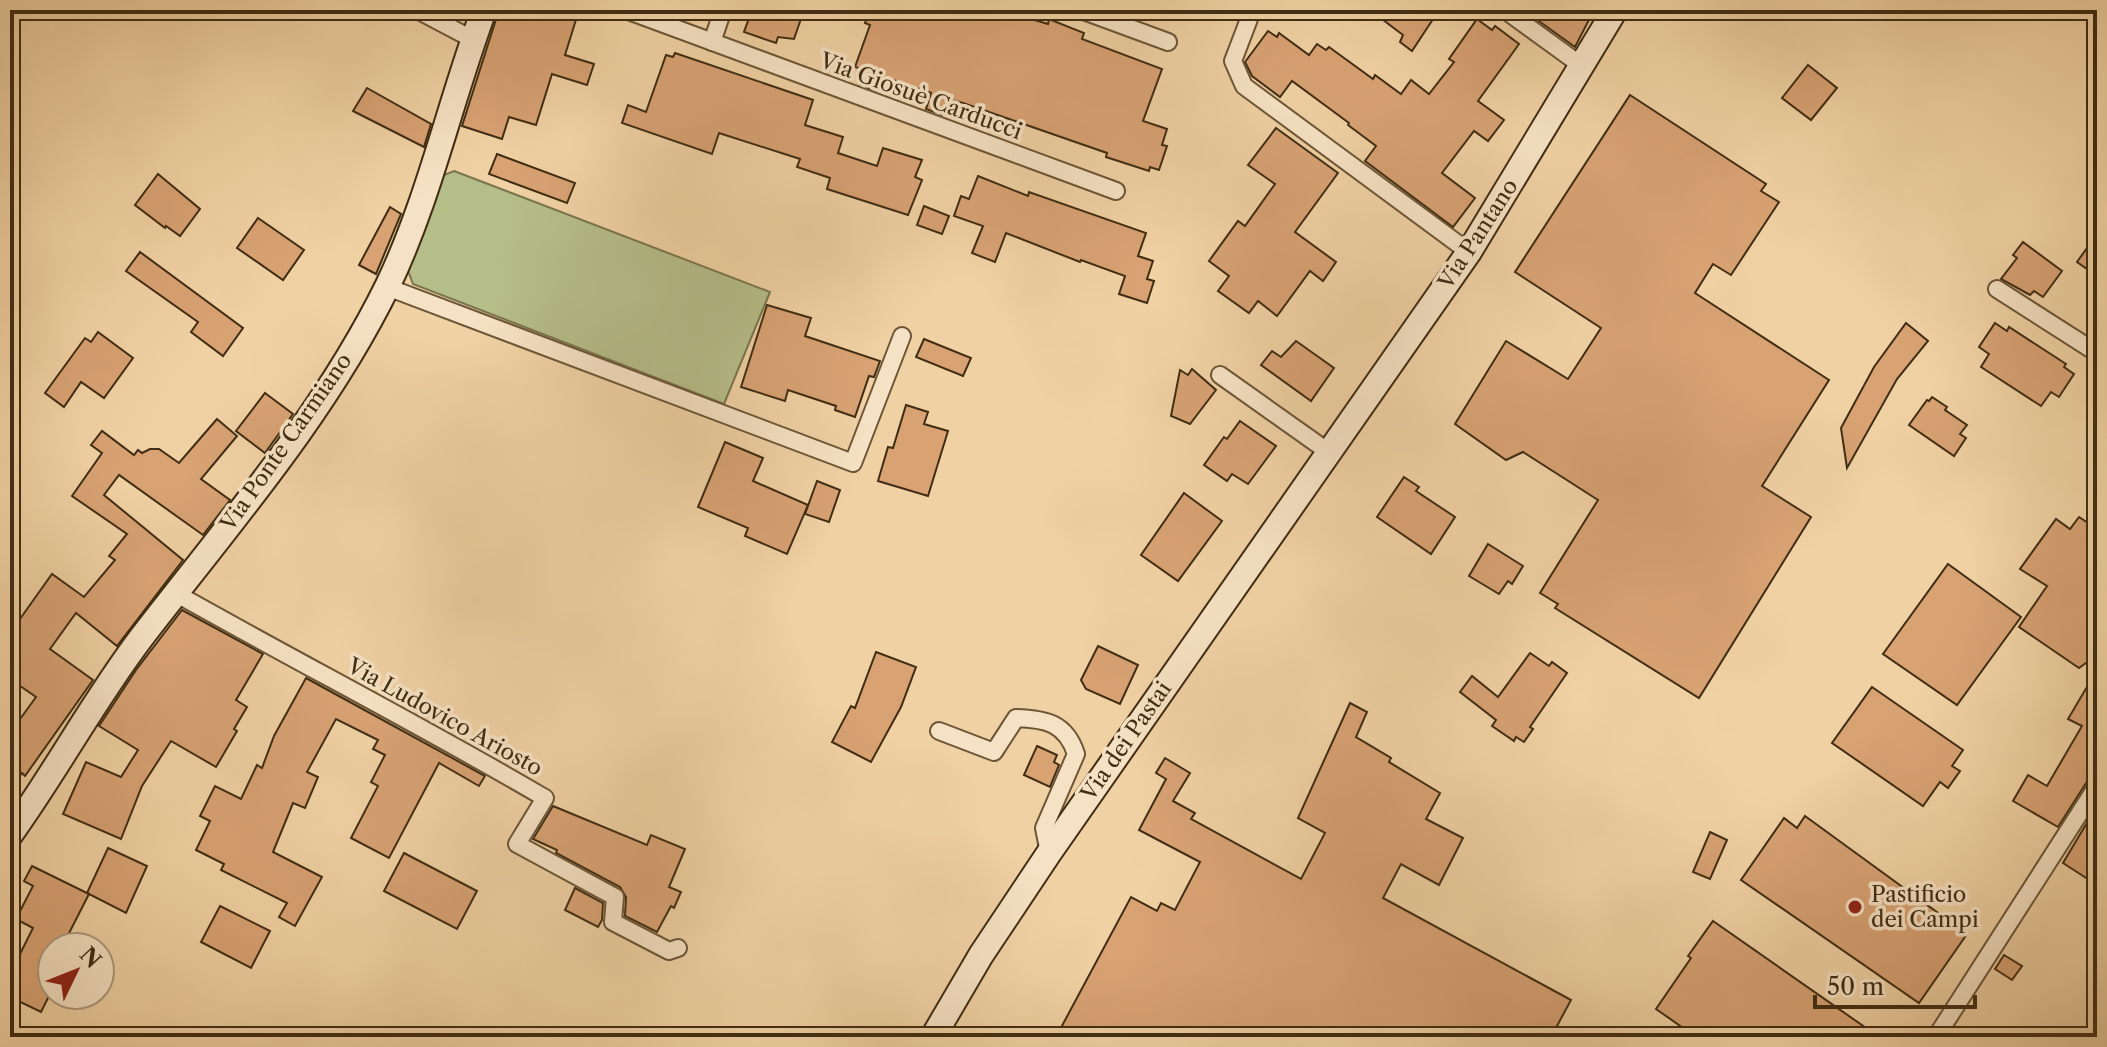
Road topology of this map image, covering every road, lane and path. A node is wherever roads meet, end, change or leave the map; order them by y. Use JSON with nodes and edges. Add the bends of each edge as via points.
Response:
{"nodes":[{"id":1,"x":417,"y":10,"type":"edge"},
{"id":2,"x":484,"y":10,"type":"edge"},
{"id":3,"x":626,"y":10,"type":"edge"},
{"id":4,"x":723,"y":10,"type":"edge"},
{"id":5,"x":1081,"y":10,"type":"edge"},
{"id":6,"x":1505,"y":10,"type":"edge"},
{"id":7,"x":1615,"y":10,"type":"edge"},
{"id":8,"x":1249,"y":19,"type":"dead end"},
{"id":9,"x":474,"y":40,"type":"junction"},
{"id":10,"x":712,"y":42,"type":"junction"},
{"id":11,"x":1168,"y":42,"type":"dead end"},
{"id":12,"x":1582,"y":66,"type":"junction"},
{"id":13,"x":1116,"y":191,"type":"dead end"},
{"id":14,"x":1469,"y":252,"type":"junction"},
{"id":15,"x":387,"y":287,"type":"junction"},
{"id":16,"x":1997,"y":289,"type":"dead end"},
{"id":17,"x":902,"y":336,"type":"dead end"},
{"id":18,"x":2097,"y":353,"type":"edge"},
{"id":19,"x":1220,"y":375,"type":"dead end"},
{"id":20,"x":1330,"y":453,"type":"junction"},
{"id":21,"x":177,"y":594,"type":"junction"},
{"id":22,"x":939,"y":731,"type":"dead end"},
{"id":23,"x":2097,"y":786,"type":"edge"},
{"id":24,"x":10,"y":835,"type":"edge"},
{"id":25,"x":1049,"y":853,"type":"junction"},
{"id":26,"x":678,"y":948,"type":"dead end"},
{"id":27,"x":933,"y":1037,"type":"edge"},
{"id":28,"x":1936,"y":1037,"type":"edge"}],
"edges":[{"from":1,"to":9,"type":"street"},
{"from":2,"to":9,"type":"street","name":"Via Ponte Carmiano"},
{"from":3,"to":10,"type":"street","name":"Via Giosuè Carducci"},
{"from":4,"to":10,"type":"street"},
{"from":5,"to":11,"type":"street"},
{"from":6,"to":12,"type":"street"},
{"from":7,"to":12,"type":"street","name":"Via Pantano"},
{"from":8,"to":14,"type":"street","via":[[1233,61],[1244,86]]},
{"from":9,"to":15,"type":"street","name":"Via Ponte Carmiano","via":[[414,226]]},
{"from":10,"to":13,"type":"street","name":"Via Giosuè Carducci"},
{"from":12,"to":14,"type":"street","name":"Via Pantano"},
{"from":14,"to":20,"type":"street","name":"Via Pantano"},
{"from":15,"to":17,"type":"street","via":[[853,463]]},
{"from":15,"to":21,"type":"street","name":"Via Ponte Carmiano","via":[[313,411]]},
{"from":16,"to":18,"type":"street"},
{"from":19,"to":20,"type":"street"},
{"from":20,"to":25,"type":"street","name":"Via dei Pastai"},
{"from":21,"to":24,"type":"street","name":"Via Ponte Carmiano","via":[[140,639]]},
{"from":21,"to":26,"type":"street","name":"Via Ludovico Ariosto","via":[[545,798],[517,844],[615,897],[613,922],[669,951]]},
{"from":22,"to":25,"type":"street","via":[[994,752],[1016,718],[1044,719],[1071,738],[1076,754],[1044,828]]},
{"from":23,"to":28,"type":"street"},
{"from":25,"to":27,"type":"street","name":"Via dei Pastai"}]}
